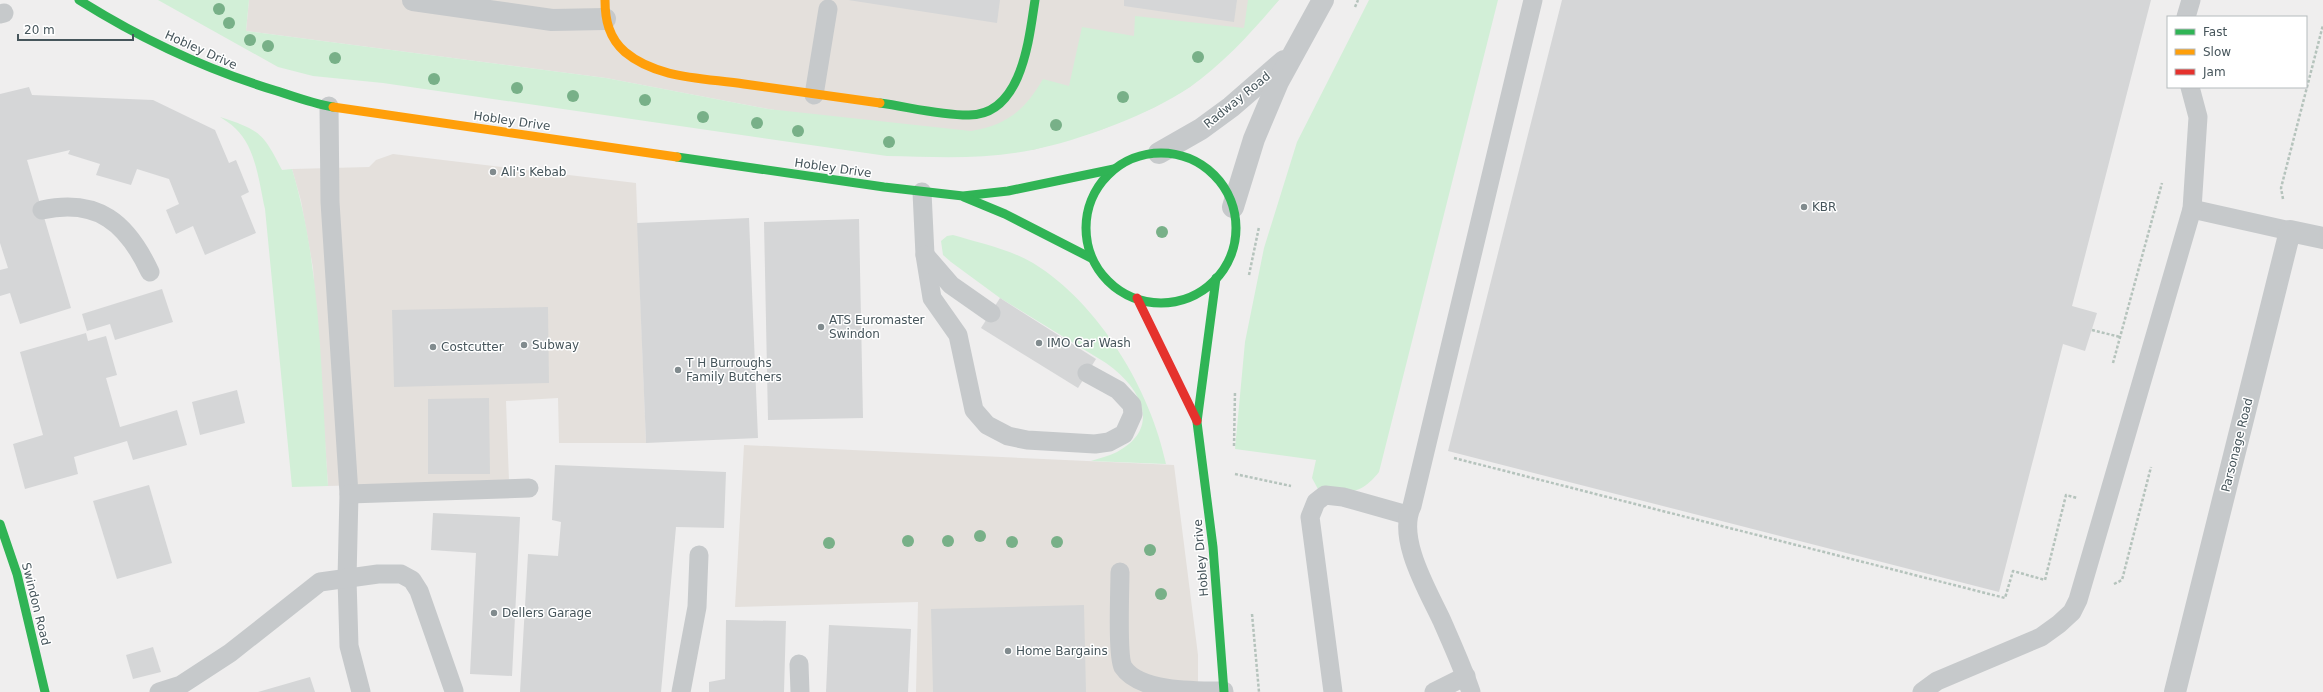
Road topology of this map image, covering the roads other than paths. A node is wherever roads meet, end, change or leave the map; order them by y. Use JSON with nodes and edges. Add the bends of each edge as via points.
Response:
{"nodes":[{"id":1,"x":79,"y":0,"type":"edge"},
{"id":2,"x":413,"y":0,"type":"edge"},
{"id":3,"x":1035,"y":0,"type":"edge"},
{"id":4,"x":1323,"y":0,"type":"edge"},
{"id":5,"x":1533,"y":0,"type":"edge"},
{"id":6,"x":2191,"y":0,"type":"edge"},
{"id":7,"x":828,"y":9,"type":"dead end"},
{"id":8,"x":605,"y":10,"type":"edge"},
{"id":9,"x":2186,"y":16,"type":"edge"},
{"id":10,"x":1291,"y":54,"type":"junction"},
{"id":11,"x":2190,"y":88,"type":"edge"},
{"id":12,"x":814,"y":95,"type":"junction"},
{"id":13,"x":329,"y":106,"type":"junction"},
{"id":14,"x":1159,"y":153,"type":"junction"},
{"id":15,"x":1114,"y":169,"type":"junction"},
{"id":16,"x":922,"y":192,"type":"junction"},
{"id":17,"x":963,"y":196,"type":"junction"},
{"id":18,"x":1233,"y":208,"type":"junction"},
{"id":19,"x":2192,"y":209,"type":"junction"},
{"id":20,"x":42,"y":210,"type":"dead end"},
{"id":21,"x":2290,"y":231,"type":"junction"},
{"id":22,"x":2323,"y":238,"type":"edge"},
{"id":23,"x":925,"y":255,"type":"junction"},
{"id":24,"x":1091,"y":258,"type":"junction"},
{"id":25,"x":150,"y":272,"type":"dead end"},
{"id":26,"x":1216,"y":278,"type":"junction"},
{"id":27,"x":1137,"y":298,"type":"junction"},
{"id":28,"x":991,"y":313,"type":"dead end"},
{"id":29,"x":1087,"y":373,"type":"dead end"},
{"id":30,"x":1197,"y":422,"type":"junction"},
{"id":31,"x":529,"y":488,"type":"dead end"},
{"id":32,"x":349,"y":494,"type":"junction"},
{"id":33,"x":1407,"y":515,"type":"junction"},
{"id":34,"x":0,"y":524,"type":"edge"},
{"id":35,"x":699,"y":555,"type":"dead end"},
{"id":36,"x":1120,"y":572,"type":"dead end"},
{"id":37,"x":347,"y":578,"type":"junction"},
{"id":38,"x":799,"y":664,"type":"dead end"},
{"id":39,"x":1468,"y":684,"type":"edge"},
{"id":40,"x":454,"y":691,"type":"dead end"},
{"id":41,"x":45,"y":692,"type":"edge"},
{"id":42,"x":159,"y":692,"type":"edge"},
{"id":43,"x":361,"y":692,"type":"edge"},
{"id":44,"x":681,"y":692,"type":"edge"},
{"id":45,"x":800,"y":692,"type":"edge"},
{"id":46,"x":1224,"y":692,"type":"edge"},
{"id":47,"x":1332,"y":692,"type":"edge"},
{"id":48,"x":1434,"y":692,"type":"edge"},
{"id":49,"x":1922,"y":692,"type":"edge"},
{"id":50,"x":2176,"y":692,"type":"edge"}],
"edges":[{"from":1,"to":13,"type":"main road","name":"Hobley Drive","via":[[170,51],[227,76],[286,96]]},
{"from":2,"to":8,"type":"street","via":[[552,20]]},
{"from":3,"to":12,"type":"main road","via":[[1029,42],[1016,81],[1004,99],[989,110],[968,115]]},
{"from":4,"to":10,"type":"street","name":"Radway Road"},
{"from":5,"to":33,"type":"lane","via":[[1412,506]]},
{"from":6,"to":9,"type":"lane"},
{"from":7,"to":12,"type":"lane"},
{"from":8,"to":12,"type":"main road","via":[[610,34],[624,51],[657,70]]},
{"from":10,"to":14,"type":"street","name":"Radway Road","via":[[1231,107],[1201,129]]},
{"from":10,"to":18,"type":"street","name":"Radway Road","via":[[1254,139]]},
{"from":11,"to":19,"type":"lane","via":[[2198,117]]},
{"from":13,"to":16,"type":"main road","name":"Hobley Drive"},
{"from":13,"to":32,"type":"lane","via":[[330,202]]},
{"from":14,"to":15,"type":"main road","via":[[1135,157]]},
{"from":14,"to":18,"type":"main road","via":[[1183,156],[1205,167],[1222,185]]},
{"from":15,"to":17,"type":"main road","name":"Hobley Drive","via":[[1008,191]]},
{"from":15,"to":24,"type":"main road","via":[[1098,186],[1088,208],[1085,233]]},
{"from":16,"to":17,"type":"main road","name":"Hobley Drive"},
{"from":16,"to":23,"type":"lane"},
{"from":17,"to":24,"type":"main road","name":"Hobley Drive","via":[[1005,214]]},
{"from":18,"to":26,"type":"main road","via":[[1236,232],[1230,257]]},
{"from":19,"to":21,"type":"lane"},
{"from":19,"to":49,"type":"lane","via":[[2088,569],[2072,612],[2041,637],[1937,680]]},
{"from":20,"to":25,"type":"lane","via":[[59,206],[73,207],[106,215],[131,238]]},
{"from":21,"to":22,"type":"street"},
{"from":21,"to":50,"type":"street","name":"Parsonage Road"},
{"from":23,"to":28,"type":"lane","via":[[952,285]]},
{"from":23,"to":29,"type":"lane","via":[[932,298],[958,335],[974,410],[987,425],[1008,436],[1027,440],[1095,444],[1110,442],[1124,434],[1133,414],[1132,405],[1118,390]]},
{"from":24,"to":27,"type":"main road","via":[[1105,278],[1125,294]]},
{"from":26,"to":27,"type":"main road","via":[[1197,294],[1173,302],[1148,302]]},
{"from":26,"to":30,"type":"main road","name":"Hobley Drive"},
{"from":27,"to":30,"type":"main road","name":"Hobley Drive"},
{"from":30,"to":46,"type":"main road","name":"Hobley Drive","via":[[1213,547]]},
{"from":31,"to":32,"type":"lane"},
{"from":32,"to":37,"type":"lane"},
{"from":33,"to":39,"type":"lane","via":[[1409,538],[1420,577]]},
{"from":33,"to":47,"type":"lane","via":[[1343,497],[1325,495],[1316,502],[1310,517]]},
{"from":34,"to":41,"type":"main road","name":"Swindon Road","via":[[17,574]]},
{"from":35,"to":44,"type":"lane","via":[[697,607]]},
{"from":36,"to":46,"type":"lane","via":[[1121,648],[1123,666],[1131,677],[1146,685],[1170,691]]},
{"from":37,"to":40,"type":"lane","via":[[401,574],[412,580],[419,591]]},
{"from":37,"to":42,"type":"lane","via":[[320,582],[230,652],[181,685]]},
{"from":37,"to":43,"type":"lane","via":[[349,646]]},
{"from":38,"to":45,"type":"lane"},
{"from":39,"to":48,"type":"lane"}]}
